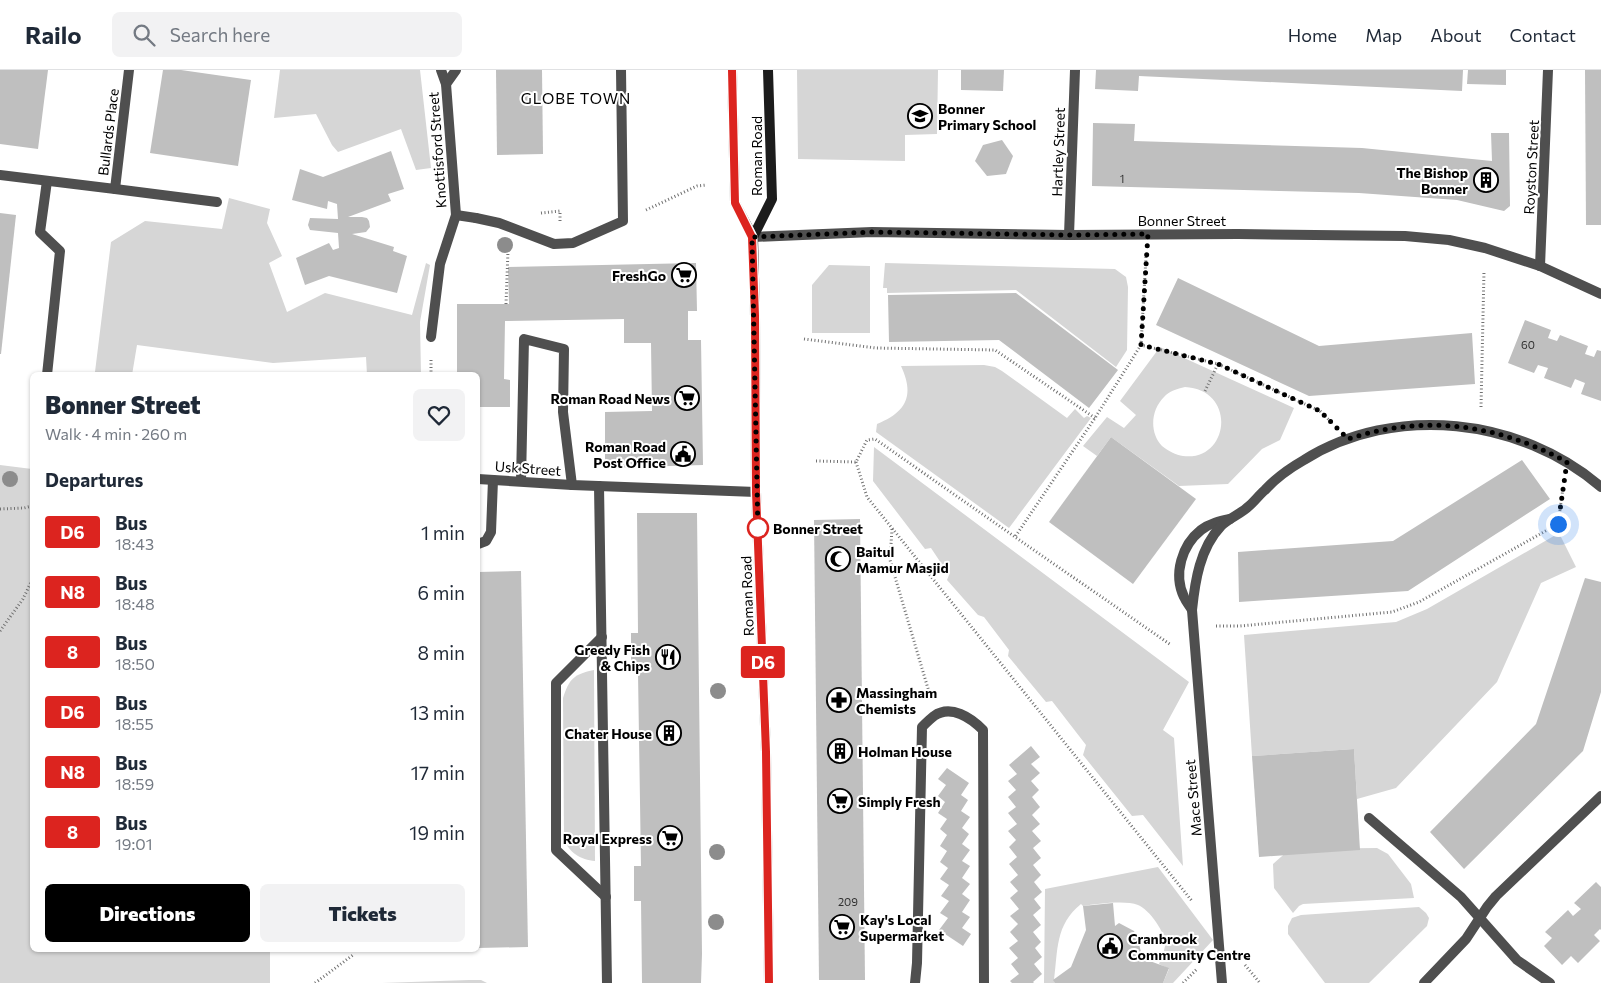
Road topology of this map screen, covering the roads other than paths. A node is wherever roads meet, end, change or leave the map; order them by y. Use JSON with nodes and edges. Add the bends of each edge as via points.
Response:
{"nodes":[{"id":1,"x":130,"y":70,"type":"edge"},
{"id":2,"x":441,"y":70,"type":"edge"},
{"id":3,"x":456,"y":70,"type":"edge"},
{"id":4,"x":621,"y":70,"type":"edge"},
{"id":5,"x":732,"y":70,"type":"edge"},
{"id":6,"x":768,"y":70,"type":"edge"},
{"id":7,"x":1075,"y":70,"type":"edge"},
{"id":8,"x":1548,"y":70,"type":"edge"},
{"id":9,"x":446,"y":84,"type":"junction"},
{"id":10,"x":0,"y":175,"type":"edge"},
{"id":11,"x":47,"y":181,"type":"junction"},
{"id":12,"x":114,"y":189,"type":"junction"},
{"id":13,"x":217,"y":202,"type":"dead end"},
{"id":14,"x":456,"y":215,"type":"junction"},
{"id":15,"x":1069,"y":235,"type":"junction"},
{"id":16,"x":752,"y":237,"type":"junction"},
{"id":17,"x":1540,"y":266,"type":"junction"},
{"id":18,"x":1601,"y":294,"type":"edge"},
{"id":19,"x":431,"y":337,"type":"dead end"},
{"id":20,"x":47,"y":372,"type":"edge"},
{"id":21,"x":480,"y":479,"type":"edge"},
{"id":22,"x":493,"y":480,"type":"junction"},
{"id":23,"x":521,"y":481,"type":"junction"},
{"id":24,"x":572,"y":485,"type":"junction"},
{"id":25,"x":599,"y":486,"type":"junction"},
{"id":26,"x":1601,"y":487,"type":"edge"},
{"id":27,"x":756,"y":492,"type":"junction"},
{"id":28,"x":1230,"y":519,"type":"junction"},
{"id":29,"x":480,"y":543,"type":"edge"},
{"id":30,"x":1192,"y":610,"type":"junction"},
{"id":31,"x":602,"y":637,"type":"junction"},
{"id":32,"x":1601,"y":796,"type":"edge"},
{"id":33,"x":1369,"y":818,"type":"dead end"},
{"id":34,"x":606,"y":897,"type":"junction"},
{"id":35,"x":1480,"y":918,"type":"junction"},
{"id":36,"x":607,"y":983,"type":"edge"},
{"id":37,"x":769,"y":983,"type":"edge"},
{"id":38,"x":915,"y":983,"type":"edge"},
{"id":39,"x":984,"y":983,"type":"edge"},
{"id":40,"x":1222,"y":983,"type":"edge"},
{"id":41,"x":1424,"y":983,"type":"edge"},
{"id":42,"x":1550,"y":983,"type":"edge"}],
"edges":[{"from":1,"to":12,"type":"street","name":"Bullards Place"},
{"from":2,"to":9,"type":"street","name":"Knottisford Street"},
{"from":3,"to":9,"type":"street","name":"Knottisford Street"},
{"from":4,"to":14,"type":"street","via":[[623,221],[573,244],[561,244],[548,243],[508,226]]},
{"from":5,"to":16,"type":"main road","name":"Roman Road","via":[[735,203]]},
{"from":6,"to":16,"type":"main road","name":"Roman Road","via":[[772,199]]},
{"from":7,"to":15,"type":"street","name":"Hartley Street"},
{"from":8,"to":17,"type":"street","name":"Royston Street"},
{"from":9,"to":14,"type":"street","name":"Knottisford Street"},
{"from":10,"to":11,"type":"street","name":"Bullards Place"},
{"from":11,"to":12,"type":"street","name":"Bullards Place"},
{"from":11,"to":20,"type":"street","via":[[40,232],[60,251]]},
{"from":12,"to":13,"type":"street"},
{"from":14,"to":19,"type":"street","via":[[440,264]]},
{"from":15,"to":16,"type":"street","name":"Bonner Street","via":[[872,232]]},
{"from":15,"to":17,"type":"street","name":"Bonner Street","via":[[1405,236],[1485,248]]},
{"from":16,"to":27,"type":"main road","name":"Roman Road"},
{"from":17,"to":18,"type":"street","name":"Bonner Street"},
{"from":21,"to":22,"type":"street","name":"Usk Street"},
{"from":22,"to":23,"type":"street","name":"Usk Street"},
{"from":22,"to":29,"type":"street","via":[[491,532],[486,541]]},
{"from":23,"to":24,"type":"street","name":"Usk Street"},
{"from":23,"to":24,"type":"street","via":[[524,339],[564,349],[563,412]]},
{"from":24,"to":25,"type":"street","name":"Usk Street"},
{"from":25,"to":27,"type":"street","name":"Usk Street"},
{"from":25,"to":31,"type":"street"},
{"from":26,"to":28,"type":"street","name":"Mace Street","via":[[1567,462],[1526,442],[1481,430],[1411,425],[1368,432],[1325,448],[1284,473]]},
{"from":27,"to":37,"type":"main road","name":"Roman Road","via":[[766,752]]},
{"from":28,"to":30,"type":"street","name":"Mace Street","via":[[1221,526],[1205,552],[1198,570]]},
{"from":28,"to":30,"type":"street","name":"Mace Street","via":[[1202,529],[1184,553],[1180,583]]},
{"from":30,"to":40,"type":"street","name":"Mace Street"},
{"from":31,"to":34,"type":"street"},
{"from":31,"to":34,"type":"street","via":[[556,683],[556,850]]},
{"from":32,"to":35,"type":"street","via":[[1496,896]]},
{"from":33,"to":35,"type":"street","via":[[1461,897]]},
{"from":34,"to":36,"type":"street"},
{"from":35,"to":41,"type":"street","via":[[1466,940]]},
{"from":35,"to":42,"type":"street","via":[[1517,960]]},
{"from":38,"to":39,"type":"street","via":[[922,727],[935,715],[951,711],[970,718],[983,730]]}]}
